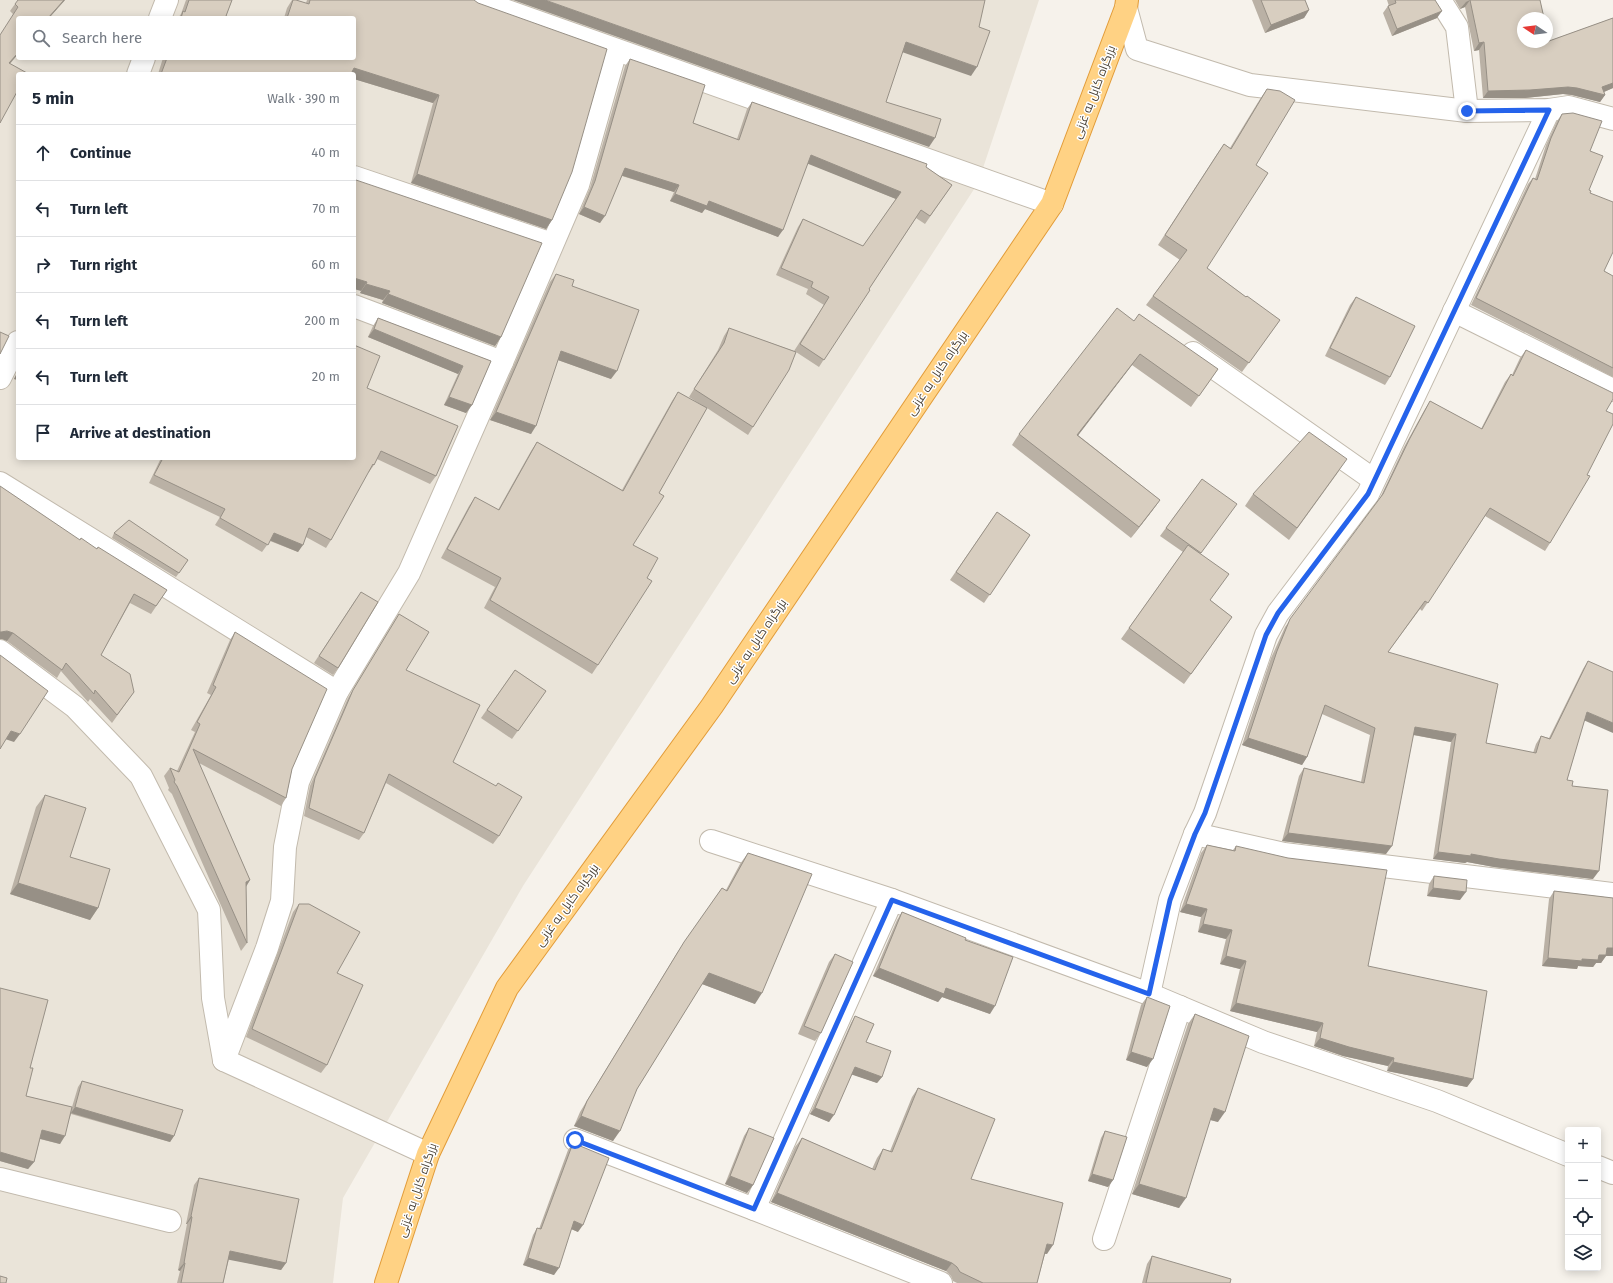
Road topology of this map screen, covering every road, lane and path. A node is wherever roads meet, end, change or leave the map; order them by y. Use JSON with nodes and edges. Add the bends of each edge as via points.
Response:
{"nodes":[{"id":1,"x":167,"y":0,"type":"edge"},
{"id":2,"x":476,"y":0,"type":"edge"},
{"id":3,"x":1440,"y":0,"type":"edge"},
{"id":4,"x":1127,"y":4,"type":"edge"},
{"id":5,"x":161,"y":16,"type":"edge"},
{"id":6,"x":616,"y":50,"type":"junction"},
{"id":7,"x":143,"y":60,"type":"edge"},
{"id":8,"x":139,"y":72,"type":"edge"},
{"id":9,"x":1549,"y":110,"type":"junction"},
{"id":10,"x":1467,"y":111,"type":"junction"},
{"id":11,"x":1613,"y":119,"type":"edge"},
{"id":12,"x":356,"y":178,"type":"edge"},
{"id":13,"x":1052,"y":204,"type":"junction"},
{"id":14,"x":552,"y":244,"type":"junction"},
{"id":15,"x":356,"y":307,"type":"edge"},
{"id":16,"x":1454,"y":311,"type":"junction"},
{"id":17,"x":1179,"y":343,"type":"edge"},
{"id":18,"x":16,"y":346,"type":"edge"},
{"id":19,"x":502,"y":362,"type":"junction"},
{"id":20,"x":0,"y":378,"type":"edge"},
{"id":21,"x":1613,"y":390,"type":"edge"},
{"id":22,"x":1374,"y":480,"type":"junction"},
{"id":23,"x":0,"y":483,"type":"edge"},
{"id":24,"x":0,"y":651,"type":"edge"},
{"id":25,"x":337,"y":692,"type":"junction"},
{"id":26,"x":1195,"y":834,"type":"junction"},
{"id":27,"x":711,"y":841,"type":"dead end"},
{"id":28,"x":1613,"y":894,"type":"edge"},
{"id":29,"x":892,"y":900,"type":"junction"},
{"id":30,"x":1149,"y":994,"type":"junction"},
{"id":31,"x":1180,"y":1007,"type":"junction"},
{"id":32,"x":224,"y":1060,"type":"junction"},
{"id":33,"x":575,"y":1140,"type":"dead end"},
{"id":34,"x":428,"y":1154,"type":"junction"},
{"id":35,"x":1565,"y":1154,"type":"edge"},
{"id":36,"x":1601,"y":1168,"type":"edge"},
{"id":37,"x":1613,"y":1173,"type":"edge"},
{"id":38,"x":0,"y":1179,"type":"edge"},
{"id":39,"x":754,"y":1209,"type":"junction"},
{"id":40,"x":170,"y":1221,"type":"dead end"},
{"id":41,"x":1104,"y":1239,"type":"dead end"},
{"id":42,"x":386,"y":1283,"type":"edge"},
{"id":43,"x":940,"y":1283,"type":"edge"}],
"edges":[{"from":1,"to":5,"type":"street"},
{"from":2,"to":6,"type":"street"},
{"from":3,"to":10,"type":"street","via":[[1456,27]]},
{"from":4,"to":10,"type":"street","via":[[1136,48],[1250,85]]},
{"from":4,"to":13,"type":"highway","name":"بزرگراه کابل به غزنی"},
{"from":6,"to":13,"type":"street"},
{"from":6,"to":14,"type":"street","via":[[578,185]]},
{"from":7,"to":8,"type":"street"},
{"from":9,"to":10,"type":"street"},
{"from":9,"to":11,"type":"street","via":[[1569,107]]},
{"from":9,"to":16,"type":"street"},
{"from":12,"to":14,"type":"street"},
{"from":13,"to":34,"type":"highway","name":"بزرگراه کابل به غزنی","via":[[712,706],[507,988]]},
{"from":14,"to":19,"type":"street"},
{"from":15,"to":19,"type":"street"},
{"from":16,"to":21,"type":"street"},
{"from":16,"to":22,"type":"street"},
{"from":17,"to":22,"type":"street"},
{"from":18,"to":20,"type":"street"},
{"from":19,"to":25,"type":"street","via":[[409,573]]},
{"from":22,"to":26,"type":"street","via":[[1368,494],[1278,613],[1266,635],[1205,813]]},
{"from":23,"to":25,"type":"street"},
{"from":24,"to":32,"type":"street","via":[[75,706],[141,776],[209,910],[213,998]]},
{"from":25,"to":32,"type":"street","via":[[298,782],[285,847],[282,901],[267,948]]},
{"from":26,"to":28,"type":"street","via":[[1284,854]]},
{"from":26,"to":30,"type":"street","via":[[1170,900]]},
{"from":27,"to":29,"type":"street"},
{"from":29,"to":30,"type":"street"},
{"from":29,"to":39,"type":"street"},
{"from":30,"to":31,"type":"street"},
{"from":31,"to":35,"type":"street","via":[[1263,1042],[1438,1101]]},
{"from":31,"to":41,"type":"street"},
{"from":32,"to":34,"type":"street"},
{"from":33,"to":39,"type":"street"},
{"from":34,"to":42,"type":"highway","name":"بزرگراه کابل به غزنی"},
{"from":36,"to":37,"type":"street"},
{"from":38,"to":40,"type":"street"},
{"from":39,"to":43,"type":"street"}]}
